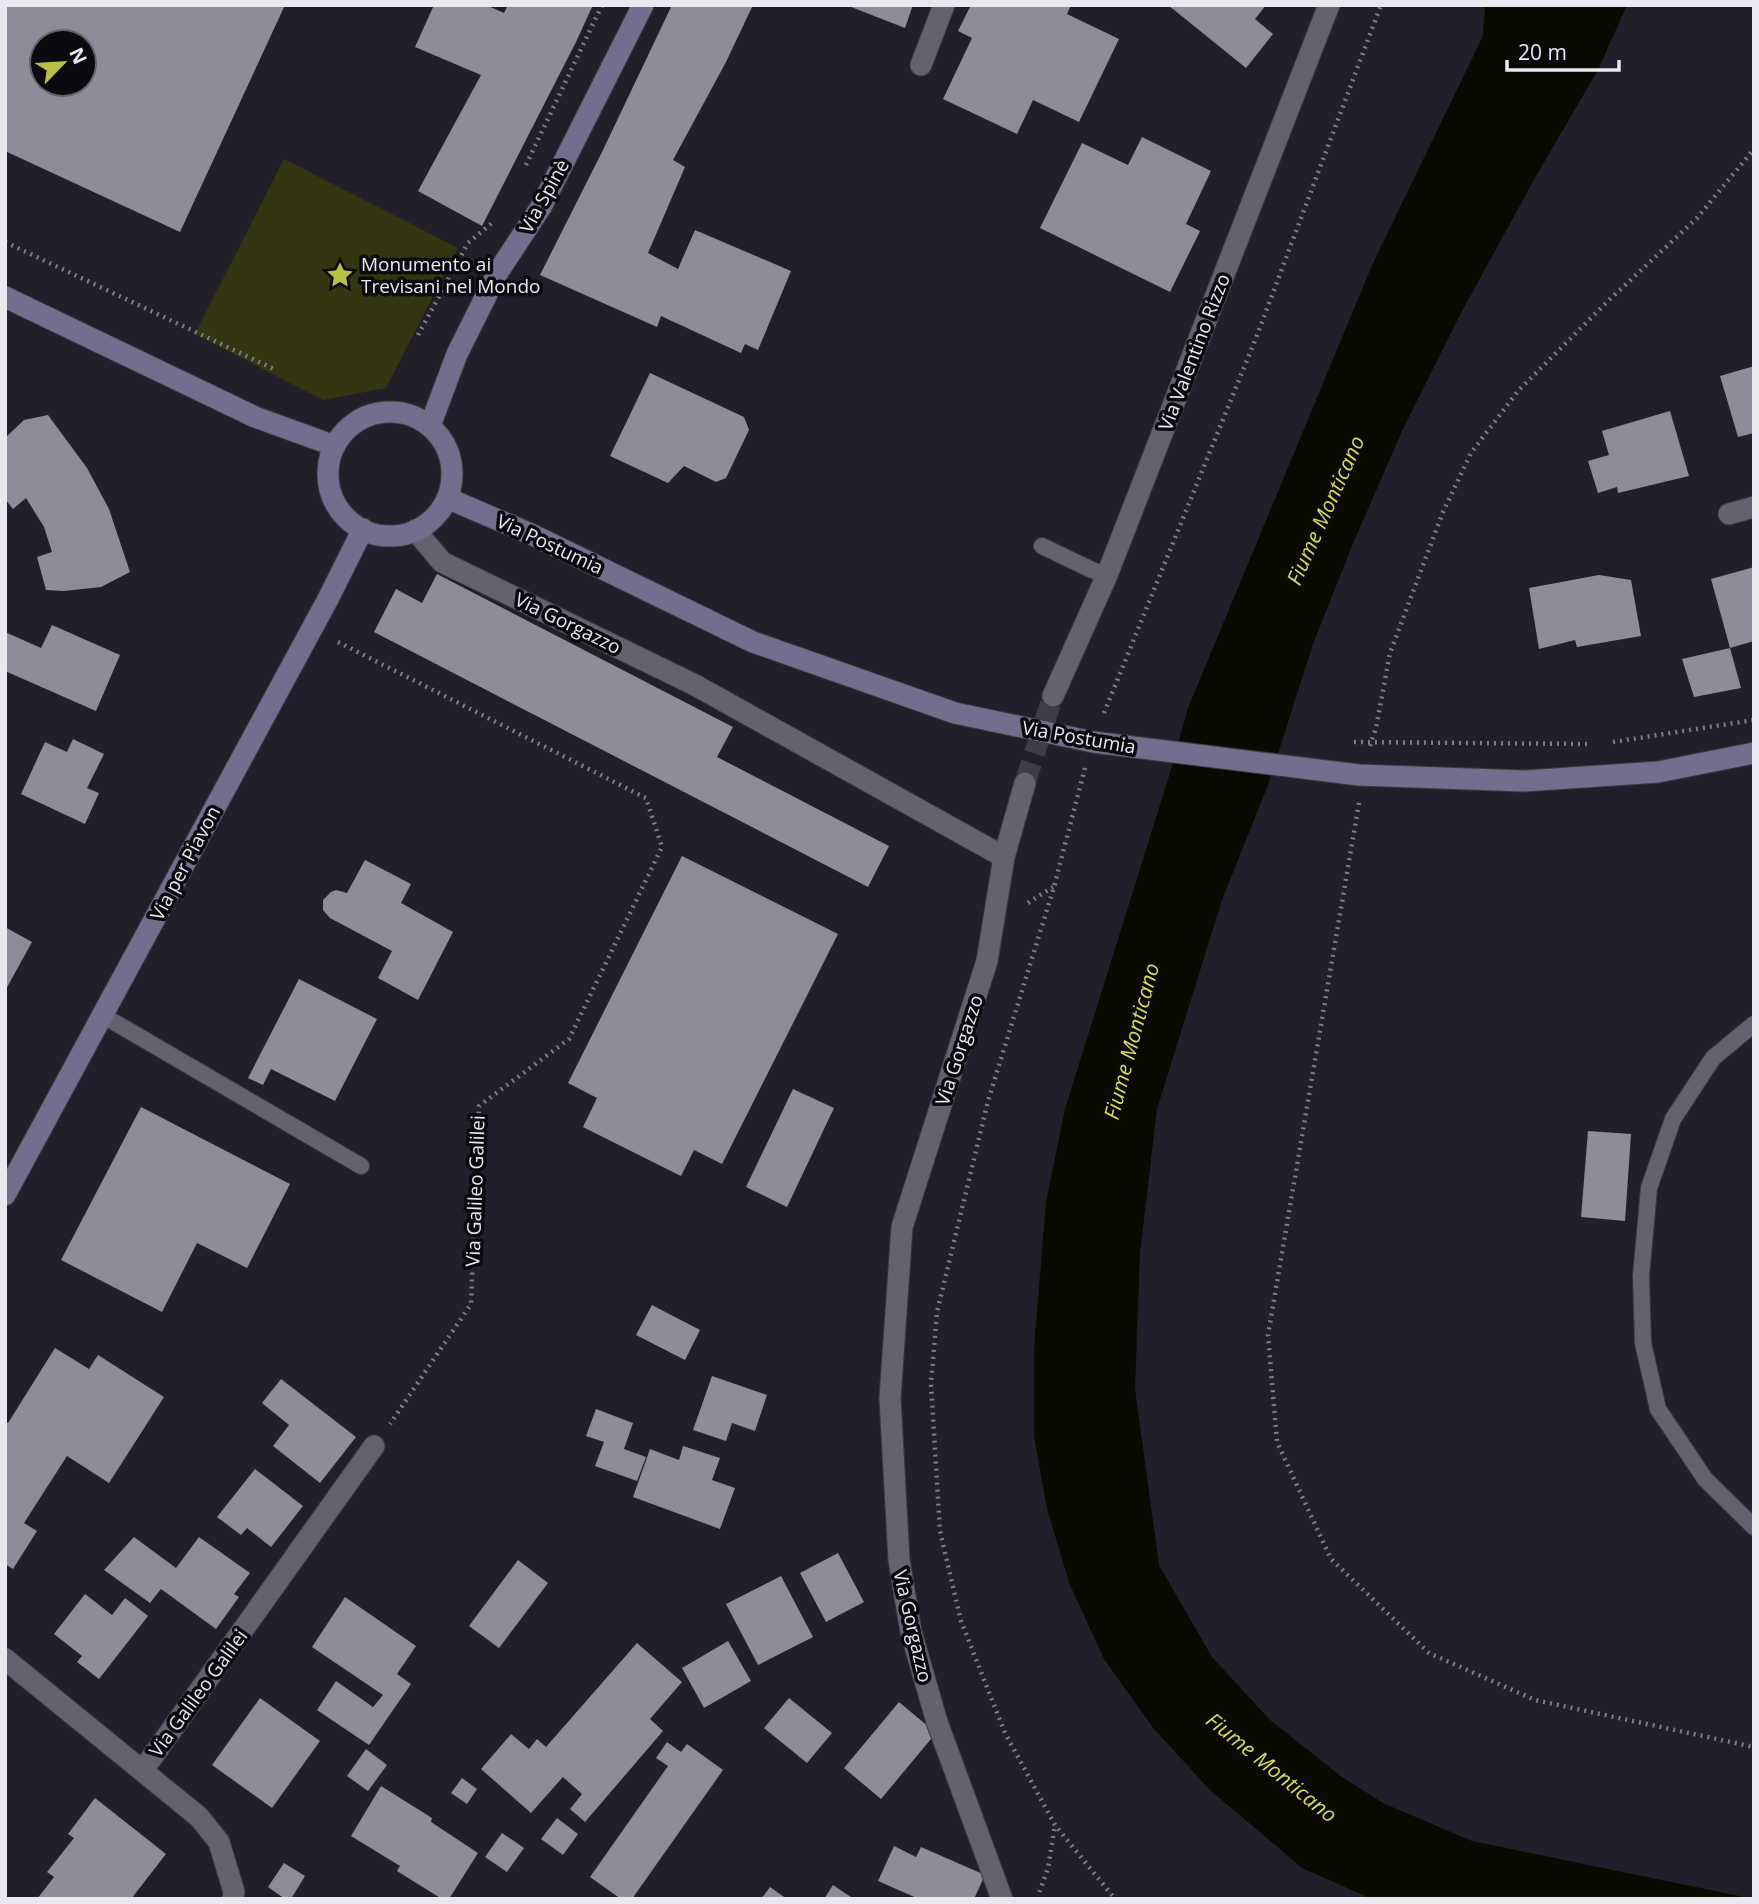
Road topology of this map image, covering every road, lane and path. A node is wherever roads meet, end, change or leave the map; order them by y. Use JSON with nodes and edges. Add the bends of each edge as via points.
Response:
{"nodes":[{"id":1,"x":601,"y":5,"type":"edge"},
{"id":2,"x":643,"y":5,"type":"edge"},
{"id":3,"x":944,"y":5,"type":"edge"},
{"id":4,"x":1329,"y":5,"type":"edge"},
{"id":5,"x":1381,"y":5,"type":"edge"},
{"id":6,"x":920,"y":65,"type":"dead end"},
{"id":7,"x":1754,"y":149,"type":"edge"},
{"id":8,"x":526,"y":165,"type":"dead end"},
{"id":9,"x":494,"y":222,"type":"dead end"},
{"id":10,"x":5,"y":242,"type":"edge"},
{"id":11,"x":5,"y":297,"type":"edge"},
{"id":12,"x":418,"y":335,"type":"dead end"},
{"id":13,"x":276,"y":370,"type":"dead end"},
{"id":14,"x":430,"y":426,"type":"junction"},
{"id":15,"x":335,"y":446,"type":"junction"},
{"id":16,"x":447,"y":498,"type":"junction"},
{"id":17,"x":1754,"y":507,"type":"edge"},
{"id":18,"x":1729,"y":514,"type":"dead end"},
{"id":19,"x":363,"y":529,"type":"junction"},
{"id":20,"x":415,"y":530,"type":"junction"},
{"id":21,"x":1042,"y":546,"type":"dead end"},
{"id":22,"x":1107,"y":575,"type":"junction"},
{"id":23,"x":337,"y":642,"type":"dead end"},
{"id":24,"x":1053,"y":696,"type":"tunnel mouth"},
{"id":25,"x":1754,"y":720,"type":"edge"},
{"id":26,"x":1093,"y":742,"type":"junction"},
{"id":27,"x":1356,"y":742,"type":"dead end"},
{"id":28,"x":1372,"y":742,"type":"junction"},
{"id":29,"x":1587,"y":744,"type":"dead end"},
{"id":30,"x":1600,"y":744,"type":"dead end"},
{"id":31,"x":1754,"y":753,"type":"edge"},
{"id":32,"x":1364,"y":775,"type":"junction"},
{"id":33,"x":1025,"y":783,"type":"tunnel mouth"},
{"id":34,"x":1004,"y":857,"type":"junction"},
{"id":35,"x":102,"y":1016,"type":"junction"},
{"id":36,"x":1754,"y":1024,"type":"edge"},
{"id":37,"x":360,"y":1166,"type":"dead end"},
{"id":38,"x":5,"y":1195,"type":"edge"},
{"id":39,"x":374,"y":1446,"type":"joint"},
{"id":40,"x":1754,"y":1527,"type":"edge"},
{"id":41,"x":5,"y":1659,"type":"edge"},
{"id":42,"x":1754,"y":1747,"type":"edge"},
{"id":43,"x":142,"y":1770,"type":"junction"},
{"id":44,"x":1055,"y":1825,"type":"junction"},
{"id":45,"x":233,"y":1899,"type":"edge"},
{"id":46,"x":1002,"y":1899,"type":"edge"},
{"id":47,"x":1039,"y":1899,"type":"edge"},
{"id":48,"x":1115,"y":1899,"type":"edge"}],
"edges":[{"from":1,"to":8,"type":"path"},
{"from":2,"to":14,"type":"main road","name":"Via Spinè","via":[[541,207],[498,272],[457,354]]},
{"from":3,"to":6,"type":"street"},
{"from":4,"to":22,"type":"street","name":"Via Valentino Rizzo"},
{"from":5,"to":26,"type":"path","via":[[1256,338]]},
{"from":7,"to":28,"type":"path","via":[[1698,218],[1518,391],[1471,453],[1443,512],[1390,653]]},
{"from":9,"to":12,"type":"path","via":[[468,243]]},
{"from":10,"to":13,"type":"path"},
{"from":11,"to":15,"type":"main road","via":[[255,417]]},
{"from":14,"to":15,"type":"main road","via":[[397,411],[378,412],[345,430]]},
{"from":14,"to":16,"type":"main road","via":[[450,459],[452,479]]},
{"from":15,"to":19,"type":"main road","via":[[329,464],[335,502]]},
{"from":16,"to":20,"type":"main road","via":[[428,523]]},
{"from":16,"to":26,"type":"main road","name":"Via Postumia","via":[[753,642],[955,713]]},
{"from":17,"to":18,"type":"street"},
{"from":19,"to":20,"type":"main road","via":[[380,535]]},
{"from":19,"to":35,"type":"main road","name":"Via per Piavon"},
{"from":20,"to":34,"type":"street","name":"Via Gorgazzo","via":[[442,562],[695,685]]},
{"from":21,"to":22,"type":"lane"},
{"from":22,"to":24,"type":"street","name":"Via Valentino Rizzo"},
{"from":23,"to":39,"type":"path","name":"Via Galileo Galilei","via":[[646,797],[662,847],[569,1039],[479,1106],[471,1304]]},
{"from":25,"to":30,"type":"path"},
{"from":26,"to":32,"type":"main road","name":"Via Postumia"},
{"from":26,"to":44,"type":"path","via":[[988,1101],[937,1312],[931,1384],[940,1531],[961,1621],[1005,1733]]},
{"from":27,"to":28,"type":"path"},
{"from":28,"to":29,"type":"path"},
{"from":28,"to":32,"type":"path"},
{"from":31,"to":32,"type":"main road","name":"Via Postumia","via":[[1658,772],[1524,781]]},
{"from":32,"to":42,"type":"path","via":[[1268,1335],[1277,1442],[1331,1559],[1429,1653],[1535,1700]]},
{"from":33,"to":34,"type":"street"},
{"from":34,"to":46,"type":"street","name":"Via Gorgazzo","via":[[987,961],[902,1227],[890,1398],[899,1560],[911,1632],[937,1722]]},
{"from":35,"to":37,"type":"lane"},
{"from":35,"to":38,"type":"main road","name":"Via per Piavon"},
{"from":36,"to":40,"type":"lane","via":[[1713,1058],[1673,1119],[1649,1188],[1641,1276],[1643,1342],[1658,1409],[1706,1479]]},
{"from":39,"to":43,"type":"street","name":"Via Galileo Galilei"},
{"from":41,"to":43,"type":"street","name":"Via Galileo Galilei"},
{"from":43,"to":45,"type":"street","name":"Via Galileo Galilei","via":[[199,1817],[219,1842]]},
{"from":44,"to":47,"type":"path"},
{"from":44,"to":48,"type":"path"}]}
